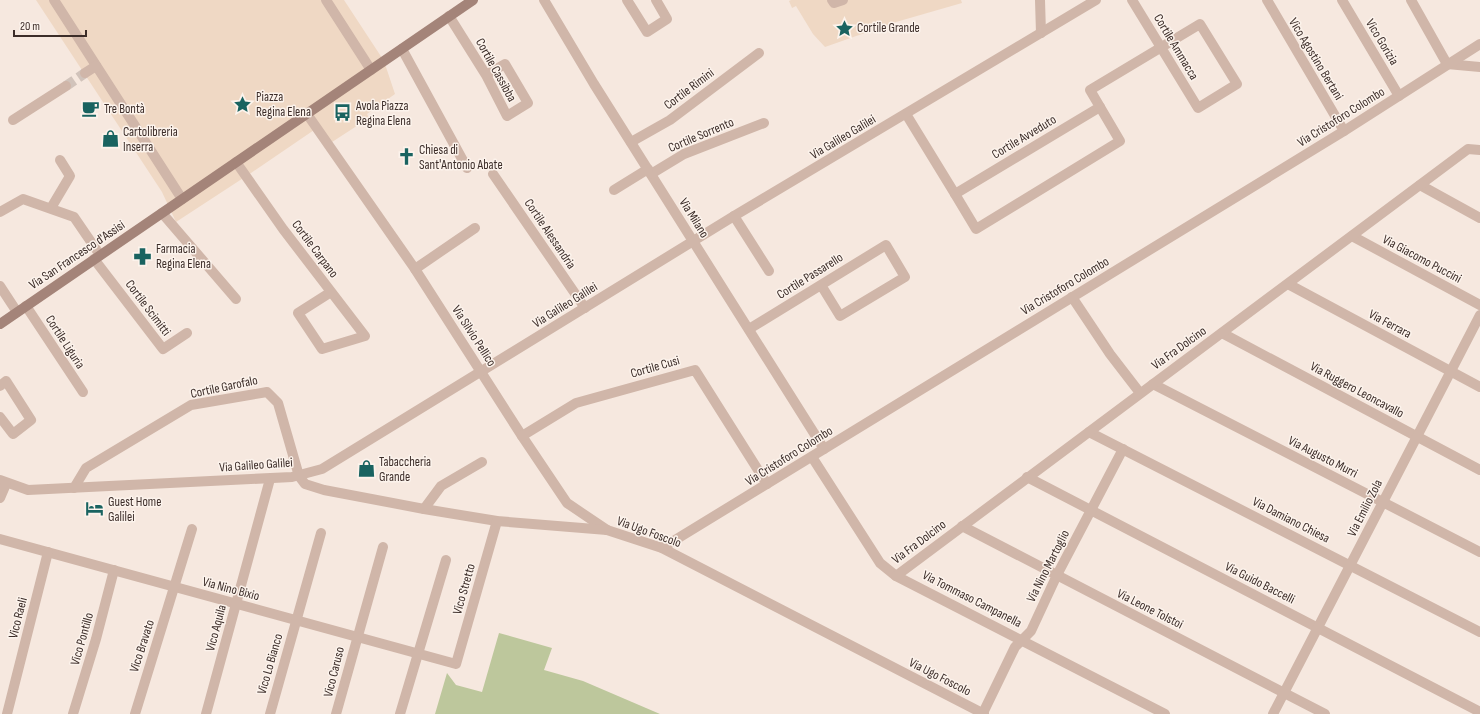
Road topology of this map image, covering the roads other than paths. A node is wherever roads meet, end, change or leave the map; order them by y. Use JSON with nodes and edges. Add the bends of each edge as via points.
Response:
{"nodes":[{"id":1,"x":54,"y":0,"type":"edge"},
{"id":2,"x":326,"y":0,"type":"edge"},
{"id":3,"x":473,"y":0,"type":"edge"},
{"id":4,"x":544,"y":0,"type":"edge"},
{"id":5,"x":627,"y":0,"type":"edge"},
{"id":6,"x":656,"y":0,"type":"edge"},
{"id":7,"x":832,"y":0,"type":"edge"},
{"id":8,"x":842,"y":0,"type":"edge"},
{"id":9,"x":1040,"y":0,"type":"edge"},
{"id":10,"x":1096,"y":0,"type":"edge"},
{"id":11,"x":1132,"y":0,"type":"edge"},
{"id":12,"x":1267,"y":0,"type":"edge"},
{"id":13,"x":1342,"y":0,"type":"edge"},
{"id":14,"x":1411,"y":0,"type":"edge"},
{"id":15,"x":449,"y":16,"type":"junction"},
{"id":16,"x":1041,"y":33,"type":"junction"},
{"id":17,"x":1480,"y":44,"type":"edge"},
{"id":18,"x":1160,"y":47,"type":"junction"},
{"id":19,"x":402,"y":49,"type":"junction"},
{"id":20,"x":759,"y":53,"type":"dead end"},
{"id":21,"x":1447,"y":64,"type":"junction"},
{"id":22,"x":96,"y":66,"type":"junction"},
{"id":23,"x":1480,"y":67,"type":"edge"},
{"id":24,"x":371,"y":70,"type":"junction"},
{"id":25,"x":85,"y":73,"type":"tunnel mouth"},
{"id":26,"x":486,"y":75,"type":"junction"},
{"id":27,"x":66,"y":86,"type":"tunnel mouth"},
{"id":28,"x":1399,"y":96,"type":"junction"},
{"id":29,"x":1100,"y":107,"type":"junction"},
{"id":30,"x":307,"y":114,"type":"junction"},
{"id":31,"x":906,"y":114,"type":"junction"},
{"id":32,"x":13,"y":120,"type":"dead end"},
{"id":33,"x":764,"y":123,"type":"dead end"},
{"id":34,"x":1344,"y":131,"type":"junction"},
{"id":35,"x":631,"y":142,"type":"junction"},
{"id":36,"x":1480,"y":150,"type":"edge"},
{"id":37,"x":60,"y":160,"type":"dead end"},
{"id":38,"x":236,"y":162,"type":"junction"},
{"id":39,"x":466,"y":168,"type":"dead end"},
{"id":40,"x":649,"y":172,"type":"junction"},
{"id":41,"x":493,"y":174,"type":"dead end"},
{"id":42,"x":1420,"y":185,"type":"junction"},
{"id":43,"x":614,"y":190,"type":"dead end"},
{"id":44,"x":955,"y":194,"type":"junction"},
{"id":45,"x":182,"y":199,"type":"junction"},
{"id":46,"x":51,"y":208,"type":"junction"},
{"id":47,"x":166,"y":210,"type":"junction"},
{"id":48,"x":0,"y":212,"type":"edge"},
{"id":49,"x":734,"y":216,"type":"junction"},
{"id":50,"x":1480,"y":218,"type":"edge"},
{"id":51,"x":476,"y":228,"type":"dead end"},
{"id":52,"x":1352,"y":236,"type":"junction"},
{"id":53,"x":693,"y":241,"type":"junction"},
{"id":54,"x":97,"y":257,"type":"junction"},
{"id":55,"x":415,"y":269,"type":"junction"},
{"id":56,"x":769,"y":271,"type":"dead end"},
{"id":57,"x":1288,"y":284,"type":"junction"},
{"id":58,"x":821,"y":285,"type":"junction"},
{"id":59,"x":0,"y":286,"type":"edge"},
{"id":60,"x":331,"y":292,"type":"junction"},
{"id":61,"x":1072,"y":297,"type":"junction"},
{"id":62,"x":236,"y":299,"type":"dead end"},
{"id":63,"x":1480,"y":305,"type":"edge"},
{"id":64,"x":26,"y":306,"type":"junction"},
{"id":65,"x":584,"y":308,"type":"junction"},
{"id":66,"x":16,"y":312,"type":"junction"},
{"id":67,"x":1480,"y":315,"type":"edge"},
{"id":68,"x":0,"y":324,"type":"edge"},
{"id":69,"x":749,"y":329,"type":"junction"},
{"id":70,"x":188,"y":333,"type":"dead end"},
{"id":71,"x":1222,"y":333,"type":"junction"},
{"id":72,"x":1451,"y":371,"type":"junction"},
{"id":73,"x":481,"y":372,"type":"junction"},
{"id":74,"x":1153,"y":384,"type":"junction"},
{"id":75,"x":0,"y":386,"type":"edge"},
{"id":76,"x":1480,"y":387,"type":"edge"},
{"id":77,"x":83,"y":392,"type":"dead end"},
{"id":78,"x":1140,"y":393,"type":"junction"},
{"id":79,"x":0,"y":416,"type":"edge"},
{"id":80,"x":1089,"y":432,"type":"junction"},
{"id":81,"x":522,"y":436,"type":"junction"},
{"id":82,"x":1417,"y":437,"type":"junction"},
{"id":83,"x":824,"y":449,"type":"junction"},
{"id":84,"x":1123,"y":449,"type":"junction"},
{"id":85,"x":812,"y":457,"type":"junction"},
{"id":86,"x":482,"y":462,"type":"dead end"},
{"id":87,"x":1480,"y":470,"type":"edge"},
{"id":88,"x":299,"y":476,"type":"junction"},
{"id":89,"x":1027,"y":477,"type":"junction"},
{"id":90,"x":270,"y":479,"type":"junction"},
{"id":91,"x":3,"y":482,"type":"edge"},
{"id":92,"x":768,"y":484,"type":"junction"},
{"id":93,"x":74,"y":488,"type":"junction"},
{"id":94,"x":0,"y":498,"type":"edge"},
{"id":95,"x":1383,"y":502,"type":"junction"},
{"id":96,"x":424,"y":509,"type":"junction"},
{"id":97,"x":1091,"y":510,"type":"junction"},
{"id":98,"x":497,"y":521,"type":"junction"},
{"id":99,"x":962,"y":526,"type":"junction"},
{"id":100,"x":192,"y":528,"type":"dead end"},
{"id":101,"x":608,"y":530,"type":"junction"},
{"id":102,"x":321,"y":533,"type":"dead end"},
{"id":103,"x":0,"y":539,"type":"edge"},
{"id":104,"x":383,"y":547,"type":"dead end"},
{"id":105,"x":662,"y":548,"type":"junction"},
{"id":106,"x":48,"y":552,"type":"junction"},
{"id":107,"x":1480,"y":552,"type":"edge"},
{"id":108,"x":446,"y":560,"type":"dead end"},
{"id":109,"x":1350,"y":566,"type":"junction"},
{"id":110,"x":114,"y":570,"type":"junction"},
{"id":111,"x":1057,"y":575,"type":"junction"},
{"id":112,"x":896,"y":576,"type":"junction"},
{"id":113,"x":175,"y":587,"type":"junction"},
{"id":114,"x":235,"y":604,"type":"junction"},
{"id":115,"x":296,"y":620,"type":"junction"},
{"id":116,"x":1318,"y":628,"type":"junction"},
{"id":117,"x":1480,"y":632,"type":"edge"},
{"id":118,"x":356,"y":637,"type":"junction"},
{"id":119,"x":1023,"y":639,"type":"junction"},
{"id":120,"x":418,"y":654,"type":"junction"},
{"id":121,"x":456,"y":664,"type":"joint"},
{"id":122,"x":1284,"y":693,"type":"junction"},
{"id":123,"x":965,"y":710,"type":"edge"},
{"id":124,"x":1480,"y":712,"type":"edge"},
{"id":125,"x":7,"y":714,"type":"edge"},
{"id":126,"x":73,"y":714,"type":"edge"},
{"id":127,"x":135,"y":714,"type":"edge"},
{"id":128,"x":206,"y":714,"type":"edge"},
{"id":129,"x":270,"y":714,"type":"edge"},
{"id":130,"x":336,"y":714,"type":"edge"},
{"id":131,"x":400,"y":714,"type":"edge"},
{"id":132,"x":984,"y":714,"type":"edge"},
{"id":133,"x":1165,"y":714,"type":"edge"},
{"id":134,"x":1274,"y":714,"type":"edge"},
{"id":135,"x":1325,"y":714,"type":"edge"}],
"edges":[{"from":1,"to":22,"type":"street"},
{"from":2,"to":24,"type":"street"},
{"from":3,"to":15,"type":"main road"},
{"from":4,"to":35,"type":"street","name":"Via Milano"},
{"from":5,"to":6,"type":"street","via":[[647,32],[667,19]]},
{"from":7,"to":8,"type":"street","via":[[834,3]]},
{"from":9,"to":16,"type":"street"},
{"from":10,"to":16,"type":"street","name":"Via Galileo Galilei"},
{"from":11,"to":18,"type":"street","name":"Cortile Ammacca"},
{"from":12,"to":34,"type":"street","name":"Vico Agostino Bertani"},
{"from":13,"to":28,"type":"street","name":"Vico Gorizia"},
{"from":14,"to":21,"type":"street"},
{"from":15,"to":19,"type":"main road"},
{"from":15,"to":26,"type":"street","name":"Cortile Cassibba"},
{"from":16,"to":31,"type":"street","name":"Via Galileo Galilei"},
{"from":17,"to":21,"type":"street","name":"Via Cristoforo Colombo"},
{"from":18,"to":18,"type":"street","name":"Cortile Ammacca","via":[[1200,24],[1237,84],[1198,108]]},
{"from":18,"to":29,"type":"street","via":[[1090,90]]},
{"from":19,"to":24,"type":"main road","name":"Via San Francesco d'Assisi"},
{"from":19,"to":39,"type":"street"},
{"from":20,"to":35,"type":"street","name":"Cortile Rimini","via":[[670,120]]},
{"from":21,"to":23,"type":"street"},
{"from":21,"to":28,"type":"street","name":"Via Cristoforo Colombo"},
{"from":22,"to":25,"type":"street"},
{"from":22,"to":45,"type":"street"},
{"from":24,"to":30,"type":"main road","name":"Via San Francesco d'Assisi"},
{"from":26,"to":26,"type":"street","name":"Cortile Cassibba","via":[[507,116],[528,103],[505,64]]},
{"from":27,"to":32,"type":"street"},
{"from":28,"to":34,"type":"street","name":"Via Cristoforo Colombo"},
{"from":29,"to":44,"type":"street","name":"Cortile Avveduto"},
{"from":29,"to":44,"type":"street","via":[[1120,141],[976,229]]},
{"from":30,"to":38,"type":"main road","name":"Via San Francesco d'Assisi"},
{"from":30,"to":55,"type":"street","name":"Via Silvio Pellico"},
{"from":31,"to":44,"type":"street"},
{"from":31,"to":49,"type":"street","name":"Via Galileo Galilei"},
{"from":33,"to":40,"type":"street","name":"Cortile Sorrento","via":[[684,154]]},
{"from":34,"to":61,"type":"street","name":"Via Cristoforo Colombo"},
{"from":35,"to":40,"type":"street","name":"Via Milano"},
{"from":36,"to":42,"type":"street","name":"Via Fra Dolcino","via":[[1468,149]]},
{"from":37,"to":46,"type":"street","via":[[70,176]]},
{"from":38,"to":45,"type":"main road","name":"Via San Francesco d'Assisi"},
{"from":38,"to":60,"type":"street","name":"Cortile Carpano"},
{"from":40,"to":43,"type":"street","name":"Cortile Sorrento"},
{"from":40,"to":53,"type":"street","name":"Via Milano"},
{"from":41,"to":65,"type":"street","name":"Cortile Alessandria"},
{"from":42,"to":50,"type":"street"},
{"from":42,"to":52,"type":"street","name":"Via Fra Dolcino"},
{"from":45,"to":47,"type":"main road","name":"Via San Francesco d'Assisi"},
{"from":46,"to":48,"type":"street","via":[[23,199]]},
{"from":46,"to":54,"type":"street","via":[[74,217]]},
{"from":47,"to":54,"type":"main road","name":"Via San Francesco d'Assisi"},
{"from":47,"to":62,"type":"street"},
{"from":49,"to":53,"type":"street","name":"Via Galileo Galilei"},
{"from":49,"to":56,"type":"street"},
{"from":51,"to":55,"type":"street"},
{"from":52,"to":57,"type":"street","name":"Via Fra Dolcino"},
{"from":52,"to":63,"type":"street","name":"Via Giacomo Puccini"},
{"from":53,"to":65,"type":"street","name":"Via Galileo Galilei"},
{"from":53,"to":69,"type":"street","name":"Via Milano"},
{"from":54,"to":64,"type":"main road","name":"Via San Francesco d'Assisi"},
{"from":54,"to":70,"type":"street","name":"Cortile Scimitti","via":[[163,349]]},
{"from":55,"to":73,"type":"street","name":"Via Silvio Pellico"},
{"from":57,"to":71,"type":"street","name":"Via Fra Dolcino"},
{"from":57,"to":72,"type":"street","name":"Via Ferrara"},
{"from":58,"to":58,"type":"street","name":"Cortile Passarello","via":[[840,316],[905,277],[886,245]]},
{"from":58,"to":69,"type":"street","name":"Cortile Passarello"},
{"from":59,"to":66,"type":"street"},
{"from":60,"to":60,"type":"street","name":"Cortile Carpano","via":[[365,336],[322,349],[298,313]]},
{"from":61,"to":78,"type":"street"},
{"from":61,"to":83,"type":"street","name":"Via Cristoforo Colombo"},
{"from":64,"to":66,"type":"main road","name":"Via San Francesco d'Assisi"},
{"from":64,"to":77,"type":"street","name":"Cortile Liguria"},
{"from":65,"to":73,"type":"street","name":"Via Galileo Galilei"},
{"from":66,"to":68,"type":"main road","name":"Via San Francesco d'Assisi"},
{"from":67,"to":72,"type":"street","name":"Via Emilio Zola"},
{"from":69,"to":83,"type":"street","name":"Via Milano"},
{"from":71,"to":74,"type":"street","name":"Via Fra Dolcino"},
{"from":71,"to":82,"type":"street","name":"Via Ruggero Leoncavallo"},
{"from":72,"to":76,"type":"street","name":"Via Ferrara"},
{"from":72,"to":82,"type":"street","name":"Via Emilio Zola"},
{"from":73,"to":81,"type":"street","name":"Via Silvio Pellico"},
{"from":73,"to":88,"type":"street","name":"Via Galileo Galilei","via":[[322,469]]},
{"from":74,"to":78,"type":"street","name":"Via Fra Dolcino"},
{"from":74,"to":95,"type":"street","name":"Via Augusto Murri"},
{"from":75,"to":79,"type":"street","via":[[6,381],[31,420],[13,434]]},
{"from":78,"to":80,"type":"street","name":"Via Fra Dolcino"},
{"from":80,"to":84,"type":"street","name":"Via Damiano Chiesa"},
{"from":80,"to":89,"type":"street","name":"Via Fra Dolcino"},
{"from":81,"to":92,"type":"street","name":"Cortile Cusi","via":[[576,403],[695,370]]},
{"from":81,"to":101,"type":"street","name":"Via Silvio Pellico","via":[[567,503]]},
{"from":82,"to":87,"type":"street","name":"Via Ruggero Leoncavallo"},
{"from":82,"to":95,"type":"street","name":"Via Emilio Zola"},
{"from":83,"to":85,"type":"street","name":"Via Cristoforo Colombo"},
{"from":84,"to":97,"type":"street","name":"Via Nino Martoglio"},
{"from":84,"to":109,"type":"street","name":"Via Damiano Chiesa"},
{"from":85,"to":92,"type":"street","name":"Via Cristoforo Colombo"},
{"from":85,"to":112,"type":"street","name":"Via Tommaso Campanella","via":[[880,563]]},
{"from":86,"to":96,"type":"street","via":[[441,486]]},
{"from":88,"to":90,"type":"street","name":"Via Galileo Galilei"},
{"from":88,"to":93,"type":"street","name":"Cortile Garofalo","via":[[278,403],[267,392],[191,405],[86,468]]},
{"from":88,"to":96,"type":"street","name":"Via Ugo Foscolo","via":[[305,484],[324,490]]},
{"from":89,"to":97,"type":"street","name":"Via Guido Baccelli"},
{"from":89,"to":99,"type":"street","name":"Via Fra Dolcino"},
{"from":90,"to":93,"type":"street","name":"Via Galileo Galilei"},
{"from":90,"to":114,"type":"street","name":"Vico Aquila"},
{"from":91,"to":93,"type":"street","name":"Via Galileo Galilei","via":[[28,490]]},
{"from":91,"to":94,"type":"street"},
{"from":92,"to":105,"type":"street","name":"Via Cristoforo Colombo"},
{"from":95,"to":107,"type":"street","name":"Via Augusto Murri"},
{"from":95,"to":109,"type":"street","name":"Via Emilio Zola"},
{"from":96,"to":98,"type":"street","name":"Via Ugo Foscolo"},
{"from":97,"to":111,"type":"street","name":"Via Nino Martoglio"},
{"from":97,"to":116,"type":"street","name":"Via Guido Baccelli"},
{"from":98,"to":101,"type":"street","name":"Via Ugo Foscolo"},
{"from":98,"to":121,"type":"street","name":"Vico Stretto"},
{"from":99,"to":111,"type":"street","name":"Via Leone Tolstoi"},
{"from":99,"to":112,"type":"street","name":"Via Fra Dolcino"},
{"from":100,"to":113,"type":"street","name":"Vico Bravato"},
{"from":101,"to":105,"type":"street","name":"Via Ugo Foscolo"},
{"from":102,"to":115,"type":"street","name":"Vico Lo Bianco"},
{"from":103,"to":106,"type":"street","name":"Via Nino Bixio"},
{"from":104,"to":118,"type":"street","name":"Vico Caruso"},
{"from":105,"to":123,"type":"street","name":"Via Ugo Foscolo"},
{"from":106,"to":110,"type":"street","name":"Via Nino Bixio"},
{"from":106,"to":125,"type":"street","name":"Vico Raeli"},
{"from":108,"to":120,"type":"street"},
{"from":109,"to":116,"type":"street","name":"Via Emilio Zola"},
{"from":109,"to":117,"type":"street","name":"Via Damiano Chiesa"},
{"from":110,"to":113,"type":"street","name":"Via Nino Bixio"},
{"from":110,"to":126,"type":"street","name":"Vico Pontillo"},
{"from":111,"to":119,"type":"street","name":"Via Nino Martoglio","via":[[1031,631]]},
{"from":111,"to":122,"type":"street","name":"Via Leone Tolstoi"},
{"from":112,"to":119,"type":"street","name":"Via Tommaso Campanella"},
{"from":113,"to":114,"type":"street","name":"Via Nino Bixio"},
{"from":113,"to":127,"type":"street","name":"Vico Bravato"},
{"from":114,"to":115,"type":"street","name":"Via Nino Bixio"},
{"from":114,"to":128,"type":"street","name":"Vico Aquila"},
{"from":115,"to":118,"type":"street","name":"Via Nino Bixio"},
{"from":115,"to":129,"type":"street","name":"Vico Lo Bianco"},
{"from":116,"to":122,"type":"street","name":"Via Emilio Zola"},
{"from":116,"to":124,"type":"street","name":"Via Guido Baccelli"},
{"from":118,"to":120,"type":"street","name":"Via Nino Bixio"},
{"from":118,"to":130,"type":"street","name":"Vico Caruso"},
{"from":119,"to":132,"type":"street","name":"Via Nino Martoglio","via":[[1016,647]]},
{"from":119,"to":133,"type":"street","name":"Via Tommaso Campanella"},
{"from":120,"to":121,"type":"street","name":"Via Nino Bixio"},
{"from":120,"to":131,"type":"street"},
{"from":122,"to":134,"type":"street","name":"Via Emilio Zola"},
{"from":122,"to":135,"type":"street","name":"Via Leone Tolstoi"},
{"from":123,"to":132,"type":"street","name":"Via Ugo Foscolo"}]}
